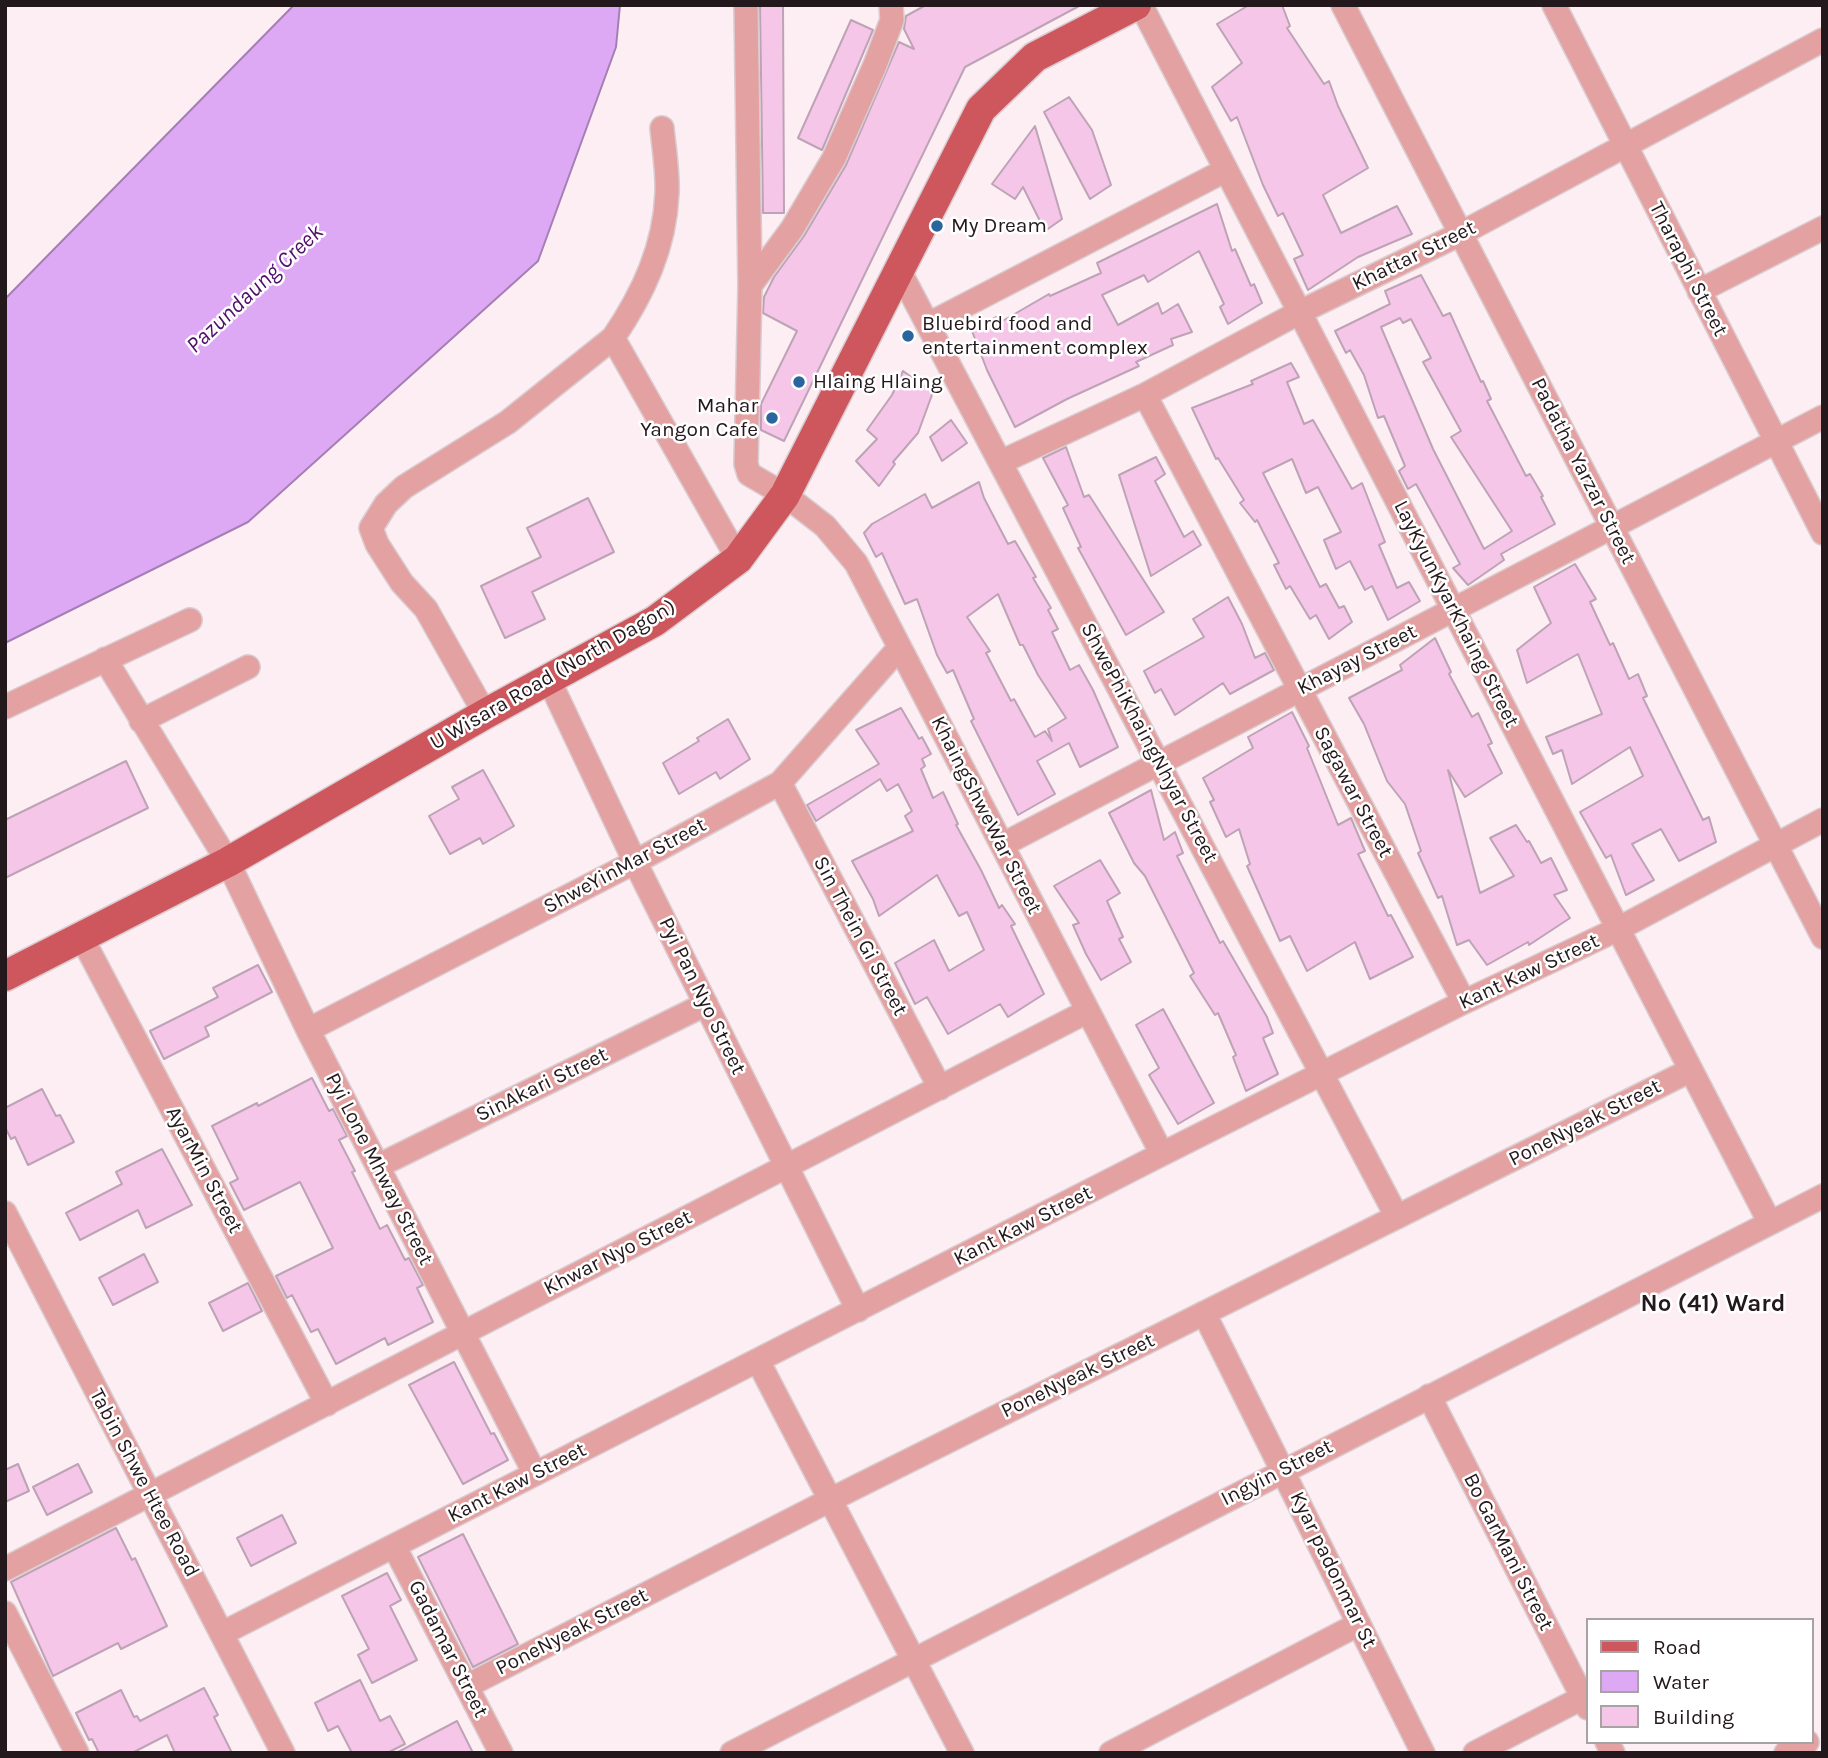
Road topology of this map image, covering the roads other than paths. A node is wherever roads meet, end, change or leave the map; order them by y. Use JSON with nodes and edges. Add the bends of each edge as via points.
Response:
{"nodes":[{"id":1,"x":746,"y":5,"type":"edge"},
{"id":2,"x":891,"y":5,"type":"edge"},
{"id":3,"x":1139,"y":5,"type":"edge"},
{"id":4,"x":1343,"y":5,"type":"edge"},
{"id":5,"x":1554,"y":5,"type":"edge"},
{"id":6,"x":1823,"y":40,"type":"edge"},
{"id":7,"x":662,"y":128,"type":"dead end"},
{"id":8,"x":1625,"y":145,"type":"junction"},
{"id":9,"x":1226,"y":170,"type":"junction"},
{"id":10,"x":1823,"y":228,"type":"edge"},
{"id":11,"x":1461,"y":234,"type":"junction"},
{"id":12,"x":900,"y":270,"type":"junction"},
{"id":13,"x":750,"y":286,"type":"junction"},
{"id":14,"x":1699,"y":291,"type":"junction"},
{"id":15,"x":1300,"y":312,"type":"junction"},
{"id":16,"x":929,"y":324,"type":"junction"},
{"id":17,"x":613,"y":338,"type":"junction"},
{"id":18,"x":1145,"y":396,"type":"junction"},
{"id":19,"x":1823,"y":417,"type":"edge"},
{"id":20,"x":1776,"y":441,"type":"junction"},
{"id":21,"x":1001,"y":462,"type":"junction"},
{"id":22,"x":785,"y":495,"type":"junction"},
{"id":23,"x":1612,"y":527,"type":"junction"},
{"id":24,"x":1823,"y":533,"type":"edge"},
{"id":25,"x":738,"y":559,"type":"junction"},
{"id":26,"x":1453,"y":610,"type":"junction"},
{"id":27,"x":190,"y":620,"type":"dead end"},
{"id":28,"x":899,"y":648,"type":"junction"},
{"id":29,"x":105,"y":659,"type":"junction"},
{"id":30,"x":248,"y":667,"type":"dead end"},
{"id":31,"x":549,"y":680,"type":"junction"},
{"id":32,"x":1300,"y":690,"type":"junction"},
{"id":33,"x":5,"y":706,"type":"edge"},
{"id":34,"x":485,"y":714,"type":"junction"},
{"id":35,"x":141,"y":721,"type":"junction"},
{"id":36,"x":1159,"y":763,"type":"junction"},
{"id":37,"x":780,"y":783,"type":"junction"},
{"id":38,"x":1823,"y":820,"type":"edge"},
{"id":39,"x":1775,"y":844,"type":"junction"},
{"id":40,"x":1002,"y":845,"type":"junction"},
{"id":41,"x":228,"y":862,"type":"junction"},
{"id":42,"x":635,"y":862,"type":"junction"},
{"id":43,"x":1618,"y":929,"type":"junction"},
{"id":44,"x":80,"y":936,"type":"junction"},
{"id":45,"x":1823,"y":937,"type":"edge"},
{"id":46,"x":5,"y":976,"type":"edge"},
{"id":47,"x":1464,"y":1002,"type":"junction"},
{"id":48,"x":706,"y":1004,"type":"junction"},
{"id":49,"x":1088,"y":1011,"type":"junction"},
{"id":50,"x":308,"y":1030,"type":"junction"},
{"id":51,"x":1691,"y":1070,"type":"junction"},
{"id":52,"x":1322,"y":1075,"type":"junction"},
{"id":53,"x":940,"y":1088,"type":"junction"},
{"id":54,"x":1161,"y":1154,"type":"junction"},
{"id":55,"x":378,"y":1166,"type":"junction"},
{"id":56,"x":786,"y":1167,"type":"junction"},
{"id":57,"x":1823,"y":1196,"type":"edge"},
{"id":58,"x":5,"y":1213,"type":"edge"},
{"id":59,"x":1397,"y":1217,"type":"junction"},
{"id":60,"x":1770,"y":1223,"type":"junction"},
{"id":61,"x":858,"y":1310,"type":"junction"},
{"id":62,"x":1205,"y":1313,"type":"junction"},
{"id":63,"x":463,"y":1334,"type":"junction"},
{"id":64,"x":758,"y":1361,"type":"junction"},
{"id":65,"x":1429,"y":1396,"type":"junction"},
{"id":66,"x":327,"y":1404,"type":"junction"},
{"id":67,"x":1284,"y":1470,"type":"junction"},
{"id":68,"x":535,"y":1474,"type":"junction"},
{"id":69,"x":149,"y":1496,"type":"junction"},
{"id":70,"x":830,"y":1500,"type":"junction"},
{"id":71,"x":394,"y":1546,"type":"junction"},
{"id":72,"x":5,"y":1569,"type":"edge"},
{"id":73,"x":5,"y":1613,"type":"edge"},
{"id":74,"x":1359,"y":1624,"type":"junction"},
{"id":75,"x":223,"y":1633,"type":"junction"},
{"id":76,"x":914,"y":1660,"type":"junction"},
{"id":77,"x":467,"y":1686,"type":"junction"},
{"id":78,"x":1585,"y":1703,"type":"edge"},
{"id":79,"x":1803,"y":1744,"type":"edge"},
{"id":80,"x":77,"y":1753,"type":"edge"},
{"id":81,"x":283,"y":1753,"type":"edge"},
{"id":82,"x":501,"y":1753,"type":"edge"},
{"id":83,"x":732,"y":1753,"type":"edge"},
{"id":84,"x":962,"y":1753,"type":"edge"},
{"id":85,"x":1111,"y":1753,"type":"edge"},
{"id":86,"x":1423,"y":1753,"type":"edge"},
{"id":87,"x":1475,"y":1753,"type":"edge"},
{"id":88,"x":1786,"y":1753,"type":"edge"}],
"edges":[{"from":1,"to":13,"type":"street","name":"KhaingShweWar Street"},
{"from":2,"to":13,"type":"street","via":[[892,20],[834,158],[792,229]]},
{"from":3,"to":9,"type":"street","name":"LayKyunKyarKhaing Street"},
{"from":3,"to":12,"type":"main road","name":"U Wisara Road (North Dagon)","via":[[1035,57],[981,109]]},
{"from":4,"to":11,"type":"street","name":"Padatha Yarzar Street"},
{"from":5,"to":8,"type":"street","name":"Tharaphi Street"},
{"from":6,"to":8,"type":"street","name":"Khattar Street"},
{"from":7,"to":17,"type":"street","via":[[667,192],[657,254],[631,312]]},
{"from":8,"to":11,"type":"street","name":"Khattar Street"},
{"from":8,"to":14,"type":"street","name":"Tharaphi Street"},
{"from":9,"to":15,"type":"street","name":"LayKyunKyarKhaing Street"},
{"from":9,"to":16,"type":"street"},
{"from":10,"to":14,"type":"street"},
{"from":11,"to":15,"type":"street","name":"Khattar Street"},
{"from":11,"to":23,"type":"street","name":"Padatha Yarzar Street"},
{"from":12,"to":16,"type":"street","name":"ShwePhiKhaingNhyar Street"},
{"from":12,"to":22,"type":"main road","name":"U Wisara Road (North Dagon)"},
{"from":13,"to":22,"type":"street","name":"KhaingShweWar Street","via":[[746,464],[749,474]]},
{"from":14,"to":20,"type":"street","name":"Tharaphi Street"},
{"from":15,"to":18,"type":"street","name":"Khattar Street"},
{"from":15,"to":26,"type":"street","name":"LayKyunKyarKhaing Street"},
{"from":16,"to":21,"type":"street","name":"ShwePhiKhaingNhyar Street"},
{"from":17,"to":25,"type":"street"},
{"from":17,"to":34,"type":"street","via":[[508,422],[404,487],[371,528],[402,583],[426,609]]},
{"from":18,"to":21,"type":"street","name":"Khattar Street"},
{"from":18,"to":32,"type":"street","name":"Sagawar Street"},
{"from":19,"to":20,"type":"street","name":"Khayay Street"},
{"from":20,"to":23,"type":"street","name":"Khayay Street"},
{"from":20,"to":24,"type":"street","name":"Tharaphi Street"},
{"from":21,"to":36,"type":"street","name":"ShwePhiKhaingNhyar Street"},
{"from":22,"to":25,"type":"main road","name":"U Wisara Road (North Dagon)"},
{"from":22,"to":28,"type":"street","name":"KhaingShweWar Street","via":[[825,526],[856,563]]},
{"from":23,"to":26,"type":"street","name":"Khayay Street"},
{"from":23,"to":39,"type":"street","name":"Padatha Yarzar Street"},
{"from":25,"to":31,"type":"main road","name":"U Wisara Road (North Dagon)","via":[[655,621]]},
{"from":26,"to":32,"type":"street","name":"Khayay Street"},
{"from":26,"to":43,"type":"street","name":"LayKyunKyarKhaing Street"},
{"from":27,"to":29,"type":"street"},
{"from":28,"to":37,"type":"street","name":"ShweYinMar Street"},
{"from":28,"to":40,"type":"street","name":"KhaingShweWar Street"},
{"from":29,"to":33,"type":"street"},
{"from":29,"to":35,"type":"street","name":"Pyi Lone Mhway Street"},
{"from":30,"to":35,"type":"street"},
{"from":31,"to":34,"type":"main road","name":"U Wisara Road (North Dagon)"},
{"from":31,"to":42,"type":"street","name":"Pyi Pan Nyo Street"},
{"from":32,"to":36,"type":"street","name":"Khayay Street"},
{"from":32,"to":47,"type":"street","name":"Sagawar Street"},
{"from":34,"to":41,"type":"main road","name":"U Wisara Road (North Dagon)"},
{"from":35,"to":41,"type":"street","name":"Pyi Lone Mhway Street"},
{"from":36,"to":40,"type":"street","name":"Khayay Street"},
{"from":36,"to":52,"type":"street","name":"ShwePhiKhaingNhyar Street"},
{"from":37,"to":42,"type":"street","name":"ShweYinMar Street"},
{"from":37,"to":53,"type":"street","name":"Sin Thein Gi Street"},
{"from":38,"to":39,"type":"street","name":"Kant Kaw Street"},
{"from":39,"to":43,"type":"street","name":"Kant Kaw Street"},
{"from":39,"to":45,"type":"street","name":"Padatha Yarzar Street"},
{"from":40,"to":49,"type":"street","name":"KhaingShweWar Street"},
{"from":41,"to":44,"type":"main road","name":"U Wisara Road (North Dagon)"},
{"from":41,"to":50,"type":"street","name":"Pyi Lone Mhway Street"},
{"from":42,"to":48,"type":"street","name":"Pyi Pan Nyo Street"},
{"from":42,"to":50,"type":"street","name":"ShweYinMar Street"},
{"from":43,"to":47,"type":"street","name":"Kant Kaw Street"},
{"from":43,"to":51,"type":"street","name":"LayKyunKyarKhaing Street"},
{"from":44,"to":46,"type":"main road","name":"U Wisara Road (North Dagon)"},
{"from":44,"to":66,"type":"street","name":"AyarMin Street"},
{"from":47,"to":52,"type":"street","name":"Kant Kaw Street"},
{"from":48,"to":55,"type":"street","name":"SinAkari Street"},
{"from":48,"to":56,"type":"street","name":"Pyi Pan Nyo Street"},
{"from":49,"to":53,"type":"street","name":"Khwar Nyo Street"},
{"from":49,"to":54,"type":"street","name":"KhaingShweWar Street"},
{"from":50,"to":55,"type":"street","name":"Pyi Lone Mhway Street"},
{"from":51,"to":59,"type":"street","name":"PoneNyeak Street"},
{"from":51,"to":60,"type":"street","name":"LayKyunKyarKhaing Street"},
{"from":52,"to":54,"type":"street","name":"Kant Kaw Street"},
{"from":52,"to":59,"type":"street","name":"ShwePhiKhaingNhyar Street"},
{"from":53,"to":56,"type":"street","name":"Khwar Nyo Street"},
{"from":54,"to":61,"type":"street","name":"Kant Kaw Street"},
{"from":55,"to":63,"type":"street","name":"Pyi Lone Mhway Street"},
{"from":56,"to":61,"type":"street","name":"Pyi Pan Nyo Street"},
{"from":56,"to":63,"type":"street","name":"Khwar Nyo Street"},
{"from":57,"to":60,"type":"street","name":"Ingyin Street"},
{"from":58,"to":69,"type":"street","name":"Tabin Shwe Htee Road"},
{"from":59,"to":62,"type":"street","name":"PoneNyeak Street"},
{"from":60,"to":65,"type":"street","name":"Ingyin Street"},
{"from":61,"to":64,"type":"street","name":"Kant Kaw Street"},
{"from":62,"to":67,"type":"street","name":"Kyar padonmar St"},
{"from":62,"to":70,"type":"street","name":"PoneNyeak Street"},
{"from":63,"to":66,"type":"street","name":"Khwar Nyo Street"},
{"from":63,"to":68,"type":"street","name":"Pyi Lone Mhway Street"},
{"from":64,"to":68,"type":"street","name":"Kant Kaw Street"},
{"from":64,"to":70,"type":"street"},
{"from":65,"to":67,"type":"street","name":"Ingyin Street"},
{"from":65,"to":78,"type":"street","name":"Bo GarMani Street"},
{"from":66,"to":69,"type":"street","name":"Khwar Nyo Street"},
{"from":67,"to":74,"type":"street","name":"Kyar padonmar St"},
{"from":67,"to":76,"type":"street","name":"Ingyin Street"},
{"from":68,"to":71,"type":"street","name":"Kant Kaw Street"},
{"from":69,"to":72,"type":"street","name":"Khwar Nyo Street"},
{"from":69,"to":75,"type":"street","name":"Tabin Shwe Htee Road"},
{"from":70,"to":76,"type":"street"},
{"from":70,"to":77,"type":"street","name":"PoneNyeak Street"},
{"from":71,"to":75,"type":"street","name":"Kant Kaw Street"},
{"from":71,"to":77,"type":"street","name":"Gadamar Street"},
{"from":73,"to":80,"type":"street"},
{"from":74,"to":85,"type":"street"},
{"from":74,"to":86,"type":"street","name":"Kyar padonmar St"},
{"from":75,"to":81,"type":"street","name":"Tabin Shwe Htee Road"},
{"from":76,"to":83,"type":"street","name":"Ingyin Street"},
{"from":76,"to":84,"type":"street"},
{"from":77,"to":82,"type":"street","name":"Gadamar Street"},
{"from":78,"to":87,"type":"street"},
{"from":79,"to":88,"type":"street"}]}
